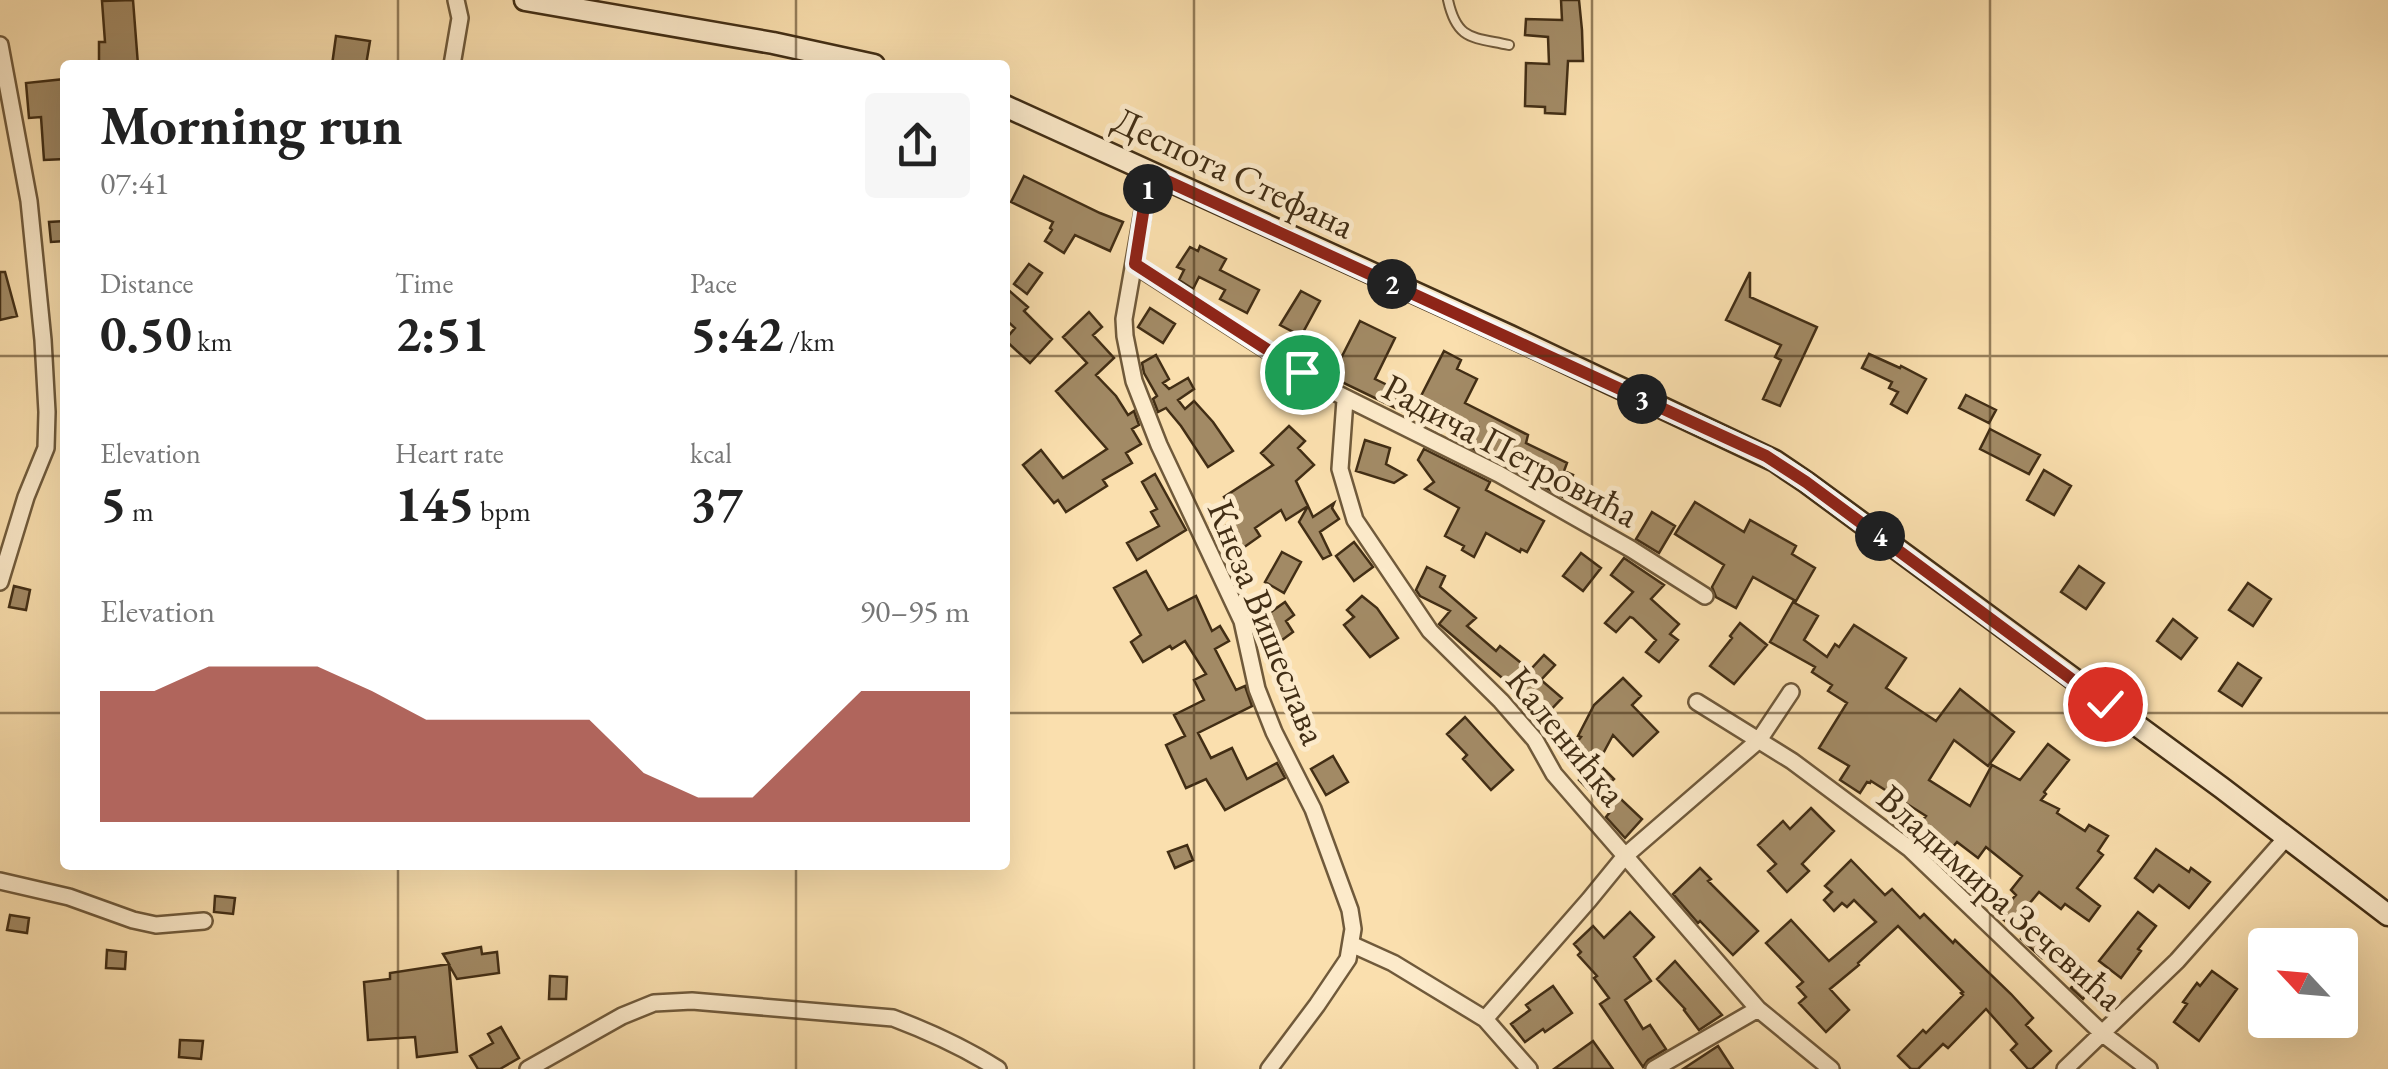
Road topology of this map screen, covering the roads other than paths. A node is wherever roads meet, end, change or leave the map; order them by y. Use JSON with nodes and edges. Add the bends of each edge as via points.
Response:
{"nodes":[{"id":1,"x":456,"y":0,"type":"edge"},
{"id":2,"x":525,"y":0,"type":"edge"},
{"id":3,"x":1448,"y":0,"type":"edge"},
{"id":4,"x":0,"y":45,"type":"edge"},
{"id":5,"x":1509,"y":45,"type":"dead end"},
{"id":6,"x":453,"y":60,"type":"edge"},
{"id":7,"x":851,"y":60,"type":"edge"},
{"id":8,"x":1010,"y":108,"type":"edge"},
{"id":9,"x":1154,"y":175,"type":"junction"},
{"id":10,"x":1135,"y":264,"type":"junction"},
{"id":11,"x":1345,"y":400,"type":"junction"},
{"id":12,"x":0,"y":582,"type":"edge"},
{"id":13,"x":1705,"y":596,"type":"dead end"},
{"id":14,"x":1791,"y":692,"type":"dead end"},
{"id":15,"x":1697,"y":702,"type":"dead end"},
{"id":16,"x":1759,"y":740,"type":"junction"},
{"id":17,"x":2286,"y":838,"type":"junction"},
{"id":18,"x":1625,"y":856,"type":"junction"},
{"id":19,"x":0,"y":881,"type":"edge"},
{"id":20,"x":2388,"y":914,"type":"edge"},
{"id":21,"x":204,"y":921,"type":"dead end"},
{"id":22,"x":1351,"y":944,"type":"junction"},
{"id":23,"x":1758,"y":1009,"type":"junction"},
{"id":24,"x":1485,"y":1019,"type":"junction"},
{"id":25,"x":2102,"y":1034,"type":"junction"},
{"id":26,"x":528,"y":1069,"type":"edge"},
{"id":27,"x":998,"y":1069,"type":"edge"},
{"id":28,"x":1268,"y":1069,"type":"edge"},
{"id":29,"x":1529,"y":1069,"type":"edge"},
{"id":30,"x":1654,"y":1069,"type":"edge"},
{"id":31,"x":1831,"y":1069,"type":"edge"},
{"id":32,"x":2065,"y":1069,"type":"edge"},
{"id":33,"x":2149,"y":1069,"type":"edge"}],
"edges":[{"from":1,"to":6,"type":"street"},
{"from":2,"to":7,"type":"main road"},
{"from":3,"to":5,"type":"lane","via":[[1461,31]]},
{"from":4,"to":12,"type":"street","via":[[29,201],[47,412],[46,448]]},
{"from":8,"to":9,"type":"main road","name":"Деспота Стефана"},
{"from":9,"to":10,"type":"street","name":"Кнеза Вишеслава"},
{"from":9,"to":17,"type":"main road","name":"Деспота Стефана","via":[[1774,461]]},
{"from":10,"to":11,"type":"street","name":"Радича Петровића"},
{"from":10,"to":22,"type":"street","name":"Кнеза Вишеслава","via":[[1124,319],[1134,381],[1242,622],[1274,732],[1313,810],[1350,910]]},
{"from":11,"to":13,"type":"street","name":"Радича Петровића","via":[[1498,474]]},
{"from":11,"to":18,"type":"street","name":"Каленићка","via":[[1340,469],[1355,520],[1430,631],[1524,727],[1554,774]]},
{"from":14,"to":16,"type":"street"},
{"from":15,"to":16,"type":"street","name":"Владимира Зечевића"},
{"from":16,"to":18,"type":"street"},
{"from":16,"to":25,"type":"street","name":"Владимира Зечевића","via":[[1910,849]]},
{"from":17,"to":20,"type":"main road","name":"Деспота Стефана"},
{"from":17,"to":25,"type":"street"},
{"from":18,"to":23,"type":"street","name":"Каленићка"},
{"from":18,"to":24,"type":"street"},
{"from":19,"to":21,"type":"street","via":[[156,925]]},
{"from":22,"to":24,"type":"street"},
{"from":22,"to":28,"type":"street","via":[[1332,985]]},
{"from":23,"to":30,"type":"street"},
{"from":23,"to":31,"type":"street","name":"Каленићка"},
{"from":24,"to":29,"type":"street"},
{"from":25,"to":32,"type":"street"},
{"from":25,"to":33,"type":"street","name":"Владимира Зечевића"},
{"from":26,"to":27,"type":"street","via":[[654,1002],[692,1001],[893,1018]]}]}
